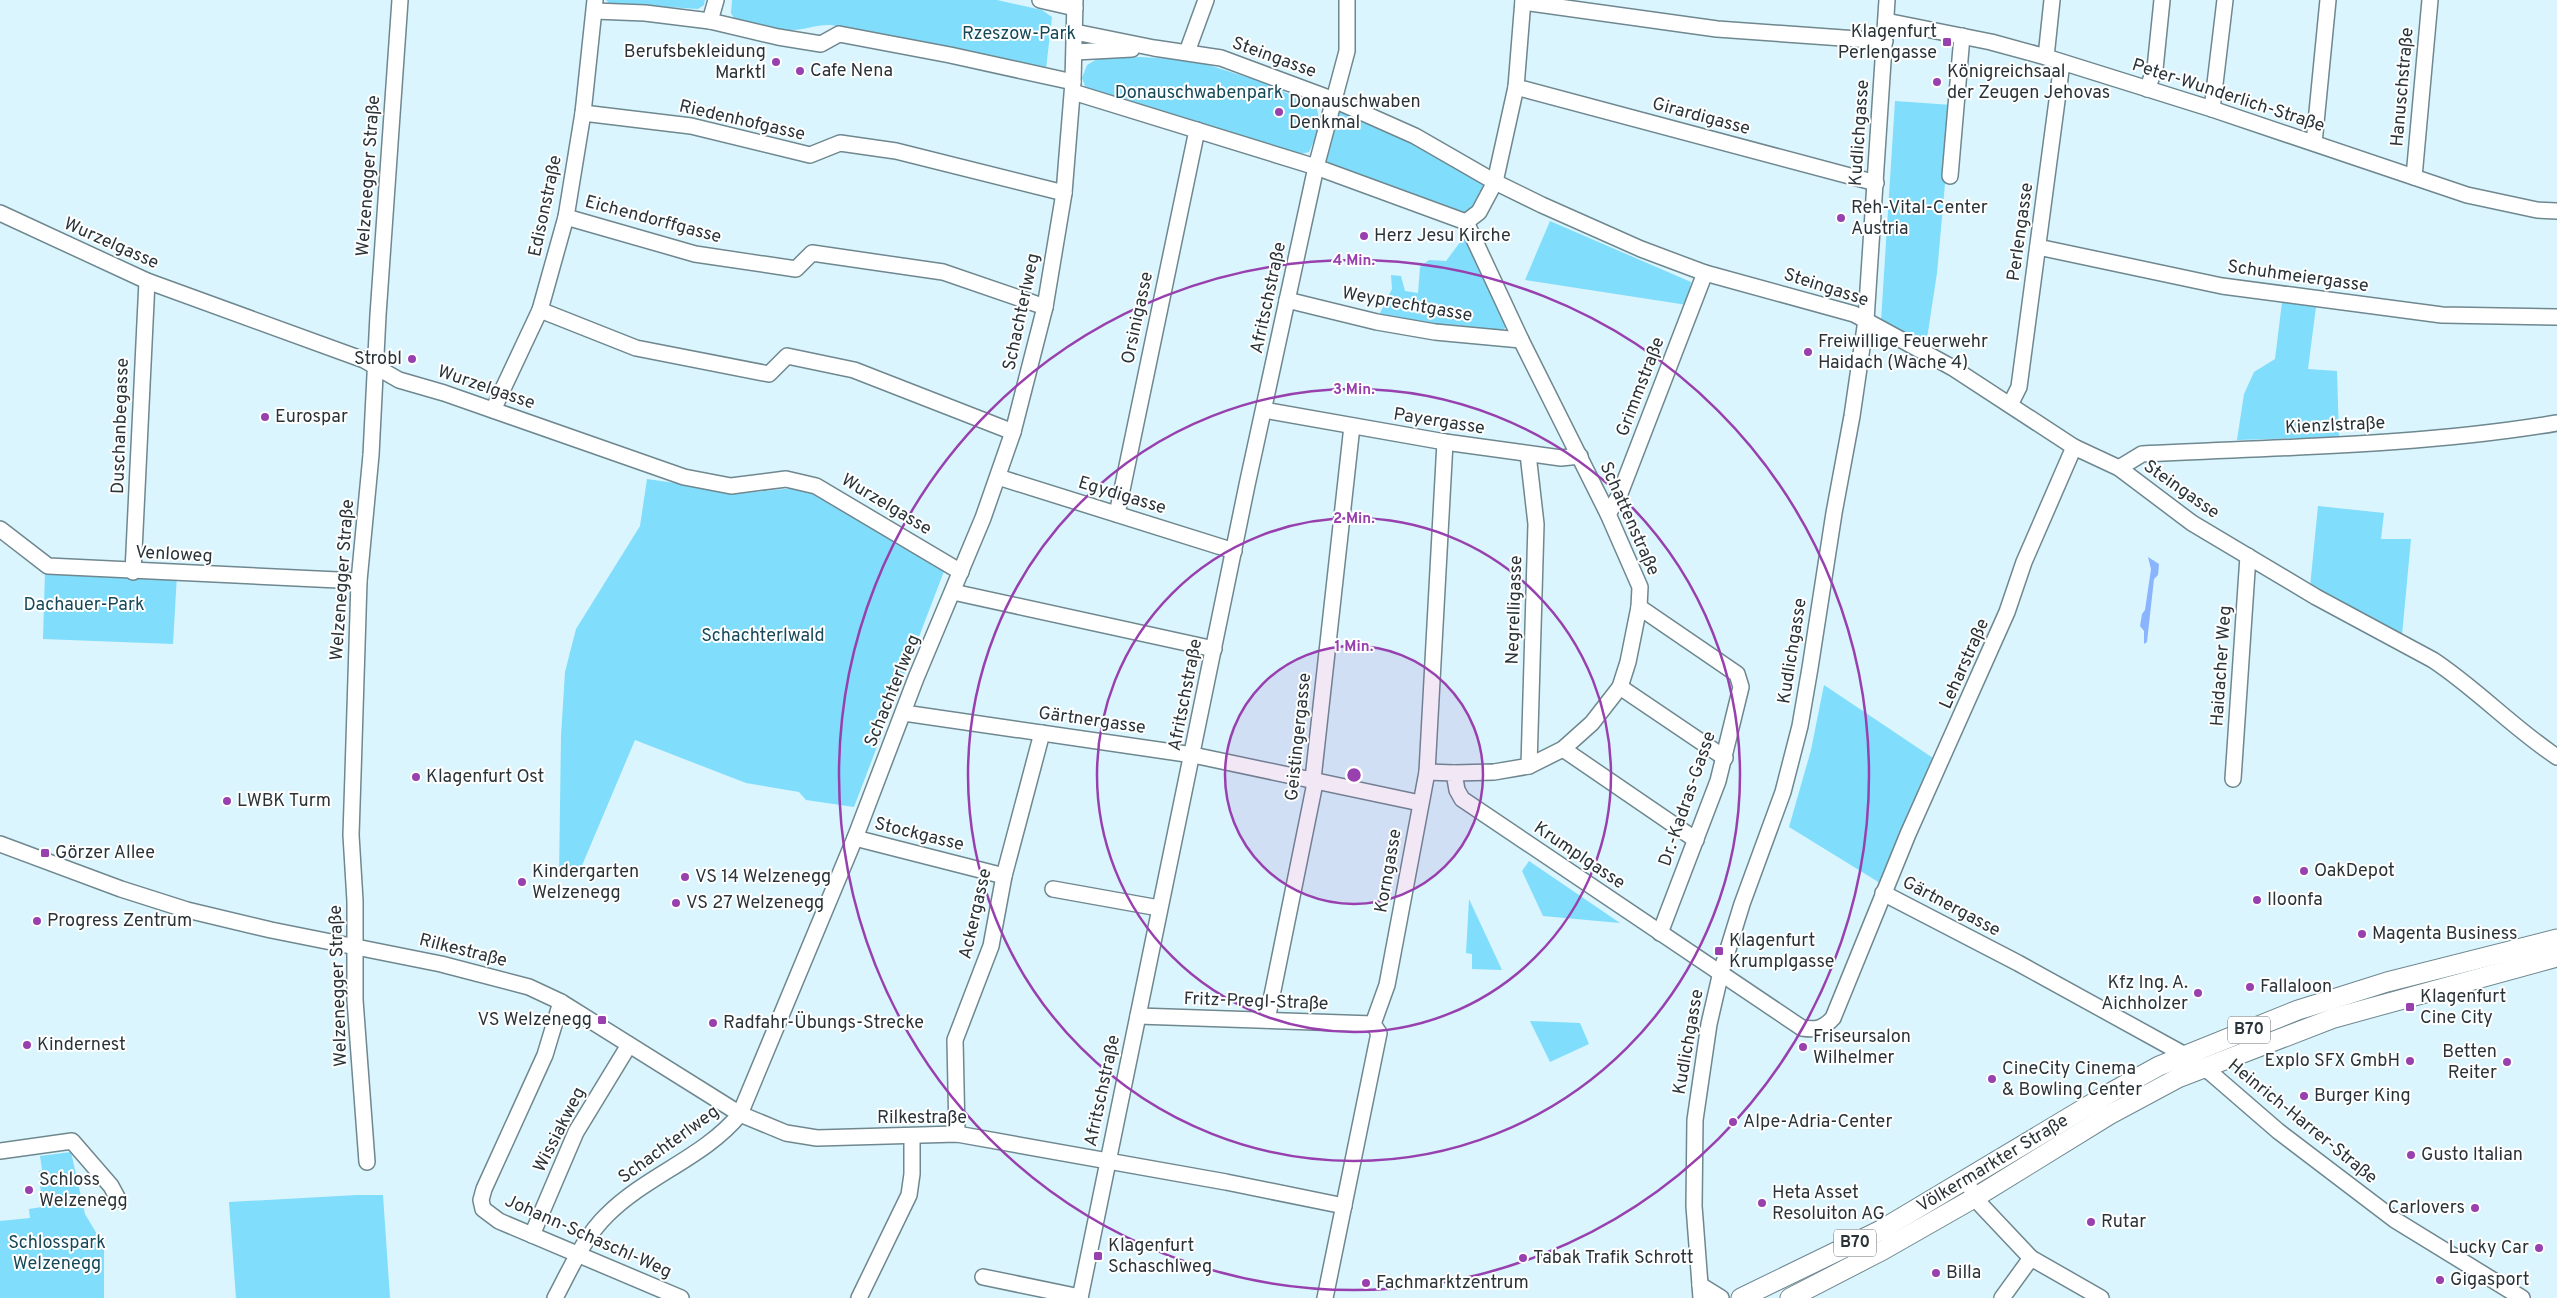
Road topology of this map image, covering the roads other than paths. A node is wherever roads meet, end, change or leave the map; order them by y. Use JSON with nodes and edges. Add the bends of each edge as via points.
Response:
{"nodes":[{"id":1,"x":400,"y":0,"type":"edge"},
{"id":2,"x":716,"y":0,"type":"edge"},
{"id":3,"x":1040,"y":0,"type":"edge"},
{"id":4,"x":1206,"y":0,"type":"edge"},
{"id":5,"x":1347,"y":0,"type":"edge"},
{"id":6,"x":1887,"y":0,"type":"edge"},
{"id":7,"x":2052,"y":0,"type":"edge"},
{"id":8,"x":2162,"y":0,"type":"edge"},
{"id":9,"x":2225,"y":0,"type":"edge"},
{"id":10,"x":2328,"y":0,"type":"edge"},
{"id":11,"x":2430,"y":0,"type":"edge"},
{"id":12,"x":1523,"y":1,"type":"edge"},
{"id":13,"x":1075,"y":4,"type":"edge"},
{"id":14,"x":595,"y":6,"type":"edge"},
{"id":15,"x":710,"y":21,"type":"junction"},
{"id":16,"x":1886,"y":21,"type":"junction"},
{"id":17,"x":1075,"y":32,"type":"junction"},
{"id":18,"x":1962,"y":36,"type":"junction"},
{"id":19,"x":1885,"y":41,"type":"junction"},
{"id":20,"x":1154,"y":48,"type":"junction"},
{"id":21,"x":1075,"y":52,"type":"junction"},
{"id":22,"x":1188,"y":52,"type":"junction"},
{"id":23,"x":2046,"y":58,"type":"junction"},
{"id":24,"x":2062,"y":63,"type":"junction"},
{"id":25,"x":1073,"y":87,"type":"junction"},
{"id":26,"x":1516,"y":87,"type":"junction"},
{"id":27,"x":2147,"y":89,"type":"junction"},
{"id":28,"x":1334,"y":100,"type":"junction"},
{"id":29,"x":2212,"y":109,"type":"junction"},
{"id":30,"x":583,"y":113,"type":"junction"},
{"id":31,"x":1197,"y":130,"type":"junction"},
{"id":32,"x":2314,"y":143,"type":"junction"},
{"id":33,"x":1316,"y":167,"type":"junction"},
{"id":34,"x":1950,"y":176,"type":"dead end"},
{"id":35,"x":2414,"y":177,"type":"junction"},
{"id":36,"x":1495,"y":182,"type":"junction"},
{"id":37,"x":1876,"y":183,"type":"junction"},
{"id":38,"x":1064,"y":193,"type":"junction"},
{"id":39,"x":2557,"y":211,"type":"edge"},
{"id":40,"x":0,"y":213,"type":"edge"},
{"id":41,"x":566,"y":217,"type":"junction"},
{"id":42,"x":1466,"y":222,"type":"junction"},
{"id":43,"x":2038,"y":247,"type":"junction"},
{"id":44,"x":1706,"y":273,"type":"junction"},
{"id":45,"x":146,"y":281,"type":"junction"},
{"id":46,"x":1287,"y":300,"type":"junction"},
{"id":47,"x":1046,"y":307,"type":"junction"},
{"id":48,"x":540,"y":310,"type":"junction"},
{"id":49,"x":2557,"y":316,"type":"edge"},
{"id":50,"x":1866,"y":320,"type":"junction"},
{"id":51,"x":1521,"y":340,"type":"junction"},
{"id":52,"x":377,"y":367,"type":"junction"},
{"id":53,"x":2010,"y":405,"type":"junction"},
{"id":54,"x":493,"y":410,"type":"junction"},
{"id":55,"x":1264,"y":410,"type":"junction"},
{"id":56,"x":2557,"y":423,"type":"edge"},
{"id":57,"x":1352,"y":426,"type":"junction"},
{"id":58,"x":1013,"y":432,"type":"junction"},
{"id":59,"x":1445,"y":442,"type":"junction"},
{"id":60,"x":2074,"y":447,"type":"junction"},
{"id":61,"x":1528,"y":454,"type":"junction"},
{"id":62,"x":1580,"y":456,"type":"junction"},
{"id":63,"x":2119,"y":468,"type":"junction"},
{"id":64,"x":998,"y":477,"type":"junction"},
{"id":65,"x":1117,"y":514,"type":"junction"},
{"id":66,"x":1608,"y":514,"type":"junction"},
{"id":67,"x":0,"y":529,"type":"edge"},
{"id":68,"x":1234,"y":551,"type":"junction"},
{"id":69,"x":2248,"y":556,"type":"junction"},
{"id":70,"x":133,"y":572,"type":"junction"},
{"id":71,"x":961,"y":572,"type":"junction"},
{"id":72,"x":359,"y":581,"type":"junction"},
{"id":73,"x":953,"y":592,"type":"junction"},
{"id":74,"x":1639,"y":607,"type":"junction"},
{"id":75,"x":1214,"y":650,"type":"junction"},
{"id":76,"x":1620,"y":687,"type":"junction"},
{"id":77,"x":904,"y":714,"type":"junction"},
{"id":78,"x":1042,"y":733,"type":"junction"},
{"id":79,"x":1563,"y":748,"type":"junction"},
{"id":80,"x":1193,"y":755,"type":"junction"},
{"id":81,"x":2557,"y":757,"type":"edge"},
{"id":82,"x":1724,"y":758,"type":"junction"},
{"id":83,"x":1529,"y":766,"type":"junction"},
{"id":84,"x":1427,"y":772,"type":"junction"},
{"id":85,"x":1454,"y":773,"type":"junction"},
{"id":86,"x":2233,"y":778,"type":"dead end"},
{"id":87,"x":1313,"y":779,"type":"junction"},
{"id":88,"x":1420,"y":803,"type":"junction"},
{"id":89,"x":855,"y":838,"type":"junction"},
{"id":90,"x":1696,"y":840,"type":"junction"},
{"id":91,"x":0,"y":844,"type":"edge"},
{"id":92,"x":1004,"y":876,"type":"junction"},
{"id":93,"x":1053,"y":889,"type":"dead end"},
{"id":94,"x":1883,"y":893,"type":"junction"},
{"id":95,"x":1159,"y":908,"type":"junction"},
{"id":96,"x":1660,"y":933,"type":"junction"},
{"id":97,"x":2557,"y":940,"type":"edge"},
{"id":98,"x":354,"y":946,"type":"junction"},
{"id":99,"x":2557,"y":957,"type":"edge"},
{"id":100,"x":2484,"y":967,"type":"junction"},
{"id":101,"x":1721,"y":972,"type":"junction"},
{"id":102,"x":2387,"y":982,"type":"junction"},
{"id":103,"x":2392,"y":1001,"type":"junction"},
{"id":104,"x":561,"y":1002,"type":"junction"},
{"id":105,"x":2332,"y":1009,"type":"junction"},
{"id":106,"x":1138,"y":1016,"type":"junction"},
{"id":107,"x":1267,"y":1020,"type":"junction"},
{"id":108,"x":1373,"y":1024,"type":"junction"},
{"id":109,"x":629,"y":1045,"type":"junction"},
{"id":110,"x":2185,"y":1055,"type":"junction"},
{"id":111,"x":2202,"y":1067,"type":"junction"},
{"id":112,"x":740,"y":1114,"type":"junction"},
{"id":113,"x":957,"y":1134,"type":"junction"},
{"id":114,"x":912,"y":1136,"type":"junction"},
{"id":115,"x":0,"y":1151,"type":"edge"},
{"id":116,"x":1108,"y":1161,"type":"junction"},
{"id":117,"x":366,"y":1162,"type":"dead end"},
{"id":118,"x":1966,"y":1181,"type":"junction"},
{"id":119,"x":1976,"y":1197,"type":"junction"},
{"id":120,"x":118,"y":1199,"type":"dead end"},
{"id":121,"x":1344,"y":1206,"type":"junction"},
{"id":122,"x":532,"y":1235,"type":"junction"},
{"id":123,"x":578,"y":1254,"type":"junction"},
{"id":124,"x":2031,"y":1258,"type":"junction"},
{"id":125,"x":983,"y":1277,"type":"dead end"},
{"id":126,"x":1698,"y":1292,"type":"edge"},
{"id":127,"x":555,"y":1298,"type":"edge"},
{"id":128,"x":681,"y":1298,"type":"edge"},
{"id":129,"x":859,"y":1298,"type":"edge"},
{"id":130,"x":1080,"y":1298,"type":"edge"},
{"id":131,"x":1325,"y":1298,"type":"edge"},
{"id":132,"x":1721,"y":1298,"type":"edge"},
{"id":133,"x":1741,"y":1298,"type":"edge"},
{"id":134,"x":1790,"y":1298,"type":"edge"},
{"id":135,"x":2002,"y":1298,"type":"edge"},
{"id":136,"x":2102,"y":1298,"type":"edge"},
{"id":137,"x":2522,"y":1298,"type":"edge"}],
"edges":[{"from":1,"to":52,"type":"street","name":"Welzenegger Straße"},
{"from":2,"to":15,"type":"street"},
{"from":3,"to":13,"type":"street"},
{"from":4,"to":22,"type":"street"},
{"from":5,"to":28,"type":"street","name":"Afritschstraße","via":[[1347,51]]},
{"from":6,"to":16,"type":"street","name":"Kudlichgasse"},
{"from":7,"to":23,"type":"street"},
{"from":8,"to":27,"type":"street","via":[[2155,69]]},
{"from":9,"to":29,"type":"street"},
{"from":10,"to":32,"type":"street"},
{"from":11,"to":35,"type":"street","name":"Hanuschstraße"},
{"from":12,"to":19,"type":"street","via":[[1708,28]]},
{"from":12,"to":26,"type":"street"},
{"from":13,"to":17,"type":"street","name":"Schachterlweg"},
{"from":14,"to":15,"type":"street"},
{"from":14,"to":30,"type":"street","name":"Edisonstraße"},
{"from":15,"to":25,"type":"street","via":[[778,38],[820,44],[839,34],[950,55]]},
{"from":16,"to":18,"type":"street","name":"Peter-Wunderlich-Straße"},
{"from":16,"to":19,"type":"street","name":"Kudlichgasse"},
{"from":17,"to":20,"type":"street","name":"Steingasse"},
{"from":17,"to":21,"type":"street","name":"Schachterlweg"},
{"from":18,"to":23,"type":"street","name":"Peter-Wunderlich-Straße"},
{"from":18,"to":34,"type":"street"},
{"from":19,"to":37,"type":"street","name":"Kudlichgasse"},
{"from":20,"to":21,"type":"street","name":"Steingasse"},
{"from":20,"to":22,"type":"street","name":"Steingasse"},
{"from":21,"to":25,"type":"street","name":"Schachterlweg"},
{"from":22,"to":28,"type":"street","name":"Steingasse","via":[[1221,58]]},
{"from":23,"to":24,"type":"street","name":"Peter-Wunderlich-Straße"},
{"from":24,"to":27,"type":"street","name":"Peter-Wunderlich-Straße"},
{"from":24,"to":43,"type":"street","name":"Perlengasse"},
{"from":25,"to":31,"type":"street"},
{"from":25,"to":38,"type":"street","name":"Schachterlweg"},
{"from":26,"to":36,"type":"street"},
{"from":26,"to":37,"type":"street","name":"Girardigasse"},
{"from":27,"to":29,"type":"street","name":"Peter-Wunderlich-Straße"},
{"from":28,"to":33,"type":"street","name":"Afritschstraße"},
{"from":28,"to":36,"type":"street","name":"Steingasse","via":[[1414,136]]},
{"from":29,"to":32,"type":"street","name":"Peter-Wunderlich-Straße"},
{"from":30,"to":38,"type":"street","name":"Riedenhofgasse","via":[[691,126],[810,156],[840,144],[896,151]]},
{"from":30,"to":41,"type":"street","name":"Edisonstraße"},
{"from":31,"to":33,"type":"street"},
{"from":31,"to":65,"type":"street","name":"Orsinigasse"},
{"from":32,"to":35,"type":"street","name":"Peter-Wunderlich-Straße"},
{"from":33,"to":42,"type":"street"},
{"from":33,"to":46,"type":"street","name":"Afritschstraße"},
{"from":35,"to":39,"type":"street","name":"Peter-Wunderlich-Straße","via":[[2476,197]]},
{"from":36,"to":42,"type":"street","via":[[1479,212]]},
{"from":36,"to":44,"type":"street","name":"Steingasse","via":[[1596,230]]},
{"from":37,"to":50,"type":"street","name":"Kudlichgasse"},
{"from":38,"to":47,"type":"street","name":"Schachterlweg"},
{"from":40,"to":45,"type":"street","name":"Wurzelgasse"},
{"from":41,"to":47,"type":"street","name":"Eichendorffgasse","via":[[713,257],[796,269],[812,253],[943,272]]},
{"from":41,"to":48,"type":"street","name":"Edisonstraße"},
{"from":42,"to":51,"type":"street","name":"Schattenstraße"},
{"from":43,"to":49,"type":"street","name":"Schuhmeiergasse","via":[[2222,286],[2280,294],[2442,315]]},
{"from":43,"to":53,"type":"street","name":"Perlengasse","via":[[2019,387]]},
{"from":44,"to":50,"type":"street","name":"Steingasse","via":[[1814,302]]},
{"from":44,"to":66,"type":"street","name":"Grimmstraße","via":[[1619,496]]},
{"from":45,"to":52,"type":"street","name":"Wurzelgasse"},
{"from":45,"to":70,"type":"street","name":"Duschanbegasse"},
{"from":46,"to":51,"type":"street","name":"Weyprechtgasse","via":[[1435,332]]},
{"from":46,"to":55,"type":"street","name":"Afritschstraße"},
{"from":47,"to":58,"type":"street","name":"Schachterlweg"},
{"from":48,"to":54,"type":"street","name":"Edisonstraße"},
{"from":48,"to":58,"type":"street","via":[[636,348],[769,374],[787,356],[854,370]]},
{"from":50,"to":53,"type":"street","name":"Steingasse","via":[[1953,368]]},
{"from":50,"to":101,"type":"street","name":"Kudlichgasse","via":[[1800,726],[1783,792]]},
{"from":51,"to":62,"type":"street","name":"Schattenstraße"},
{"from":52,"to":54,"type":"street","name":"Wurzelgasse","via":[[398,380]]},
{"from":52,"to":72,"type":"street","name":"Welzenegger Straße"},
{"from":53,"to":60,"type":"street","name":"Steingasse"},
{"from":54,"to":71,"type":"street","name":"Wurzelgasse","via":[[684,477],[731,486],[786,479],[816,486]]},
{"from":55,"to":57,"type":"street","name":"Payergasse"},
{"from":55,"to":68,"type":"street","name":"Afritschstraße"},
{"from":56,"to":63,"type":"street","name":"Kienzlstraße","via":[[2408,440],[2142,454]]},
{"from":57,"to":59,"type":"street","name":"Payergasse"},
{"from":57,"to":87,"type":"street","name":"Geistingergasse"},
{"from":58,"to":64,"type":"street","name":"Schachterlweg"},
{"from":59,"to":61,"type":"street","name":"Payergasse"},
{"from":59,"to":84,"type":"street","name":"Korngasse"},
{"from":60,"to":63,"type":"street","name":"Steingasse"},
{"from":60,"to":94,"type":"street","name":"Leharstraße","via":[[2024,562],[2008,612]]},
{"from":61,"to":62,"type":"street","name":"Payergasse","via":[[1561,458]]},
{"from":61,"to":83,"type":"street","name":"Negrelligasse","via":[[1536,524]]},
{"from":62,"to":66,"type":"street","name":"Schattenstraße"},
{"from":63,"to":69,"type":"street","name":"Steingasse","via":[[2192,523]]},
{"from":64,"to":65,"type":"street","name":"Egydigasse"},
{"from":64,"to":71,"type":"street","name":"Schachterlweg"},
{"from":65,"to":68,"type":"street","name":"Egydigasse"},
{"from":66,"to":74,"type":"street","name":"Schattenstraße","via":[[1638,578]]},
{"from":67,"to":70,"type":"street","name":"Venloweg","via":[[48,566]]},
{"from":68,"to":75,"type":"street","name":"Afritschstraße"},
{"from":69,"to":81,"type":"street","name":"Steingasse","via":[[2446,669],[2514,727]]},
{"from":69,"to":86,"type":"street","name":"Haidacher Weg"},
{"from":70,"to":72,"type":"street","name":"Venloweg"},
{"from":71,"to":73,"type":"street","name":"Schachterlweg"},
{"from":72,"to":98,"type":"street","name":"Welzenegger Straße","via":[[351,835]]},
{"from":73,"to":75,"type":"street"},
{"from":73,"to":77,"type":"street","name":"Schachterlweg"},
{"from":74,"to":76,"type":"street","name":"Schattenstraße"},
{"from":74,"to":82,"type":"street","name":"Dr.-Kadras-Gasse","via":[[1738,674],[1741,687]]},
{"from":75,"to":80,"type":"street","name":"Afritschstraße"},
{"from":76,"to":79,"type":"street","name":"Schattenstraße","via":[[1598,717]]},
{"from":76,"to":82,"type":"street"},
{"from":77,"to":78,"type":"street","name":"Gärtnergasse"},
{"from":77,"to":89,"type":"street","name":"Schachterlweg"},
{"from":78,"to":80,"type":"street","name":"Gärtnergasse"},
{"from":78,"to":92,"type":"street","name":"Ackergasse"},
{"from":79,"to":83,"type":"street","name":"Schattenstraße"},
{"from":79,"to":90,"type":"street"},
{"from":80,"to":87,"type":"street","name":"Gärtnergasse"},
{"from":80,"to":95,"type":"street","name":"Afritschstraße"},
{"from":82,"to":90,"type":"street","name":"Dr.-Kadras-Gasse"},
{"from":83,"to":85,"type":"street","name":"Schattenstraße","via":[[1494,772]]},
{"from":84,"to":85,"type":"street"},
{"from":84,"to":88,"type":"street","name":"Korngasse"},
{"from":85,"to":96,"type":"street","name":"Krumplgasse","via":[[1462,799]]},
{"from":87,"to":88,"type":"street","name":"Gärtnergasse"},
{"from":87,"to":107,"type":"street","name":"Geistingergasse","via":[[1314,788]]},
{"from":88,"to":108,"type":"street","name":"Korngasse","via":[[1387,985]]},
{"from":89,"to":92,"type":"street","name":"Stockgasse"},
{"from":89,"to":112,"type":"street","name":"Schachterlweg"},
{"from":90,"to":96,"type":"street","name":"Dr.-Kadras-Gasse"},
{"from":91,"to":98,"type":"street","name":"Rilkestraße","via":[[187,910]]},
{"from":92,"to":113,"type":"street","name":"Ackergasse","via":[[991,946],[955,1040]]},
{"from":93,"to":95,"type":"street"},
{"from":94,"to":101,"type":"street","name":"Gärtnergasse","via":[[1826,1026],[1815,1030],[1802,1028]]},
{"from":94,"to":110,"type":"street","name":"Gärtnergasse"},
{"from":95,"to":106,"type":"street","name":"Afritschstraße"},
{"from":96,"to":101,"type":"street","name":"Krumplgasse"},
{"from":97,"to":100,"type":"main road","name":"Völkermarkter Straße","number":"B70"},
{"from":98,"to":104,"type":"street","name":"Rilkestraße","via":[[498,978],[529,987]]},
{"from":98,"to":117,"type":"street","name":"Welzenegger Straße"},
{"from":99,"to":100,"type":"main road","name":"Völkermarkter Straße","number":"B70"},
{"from":100,"to":102,"type":"main road","name":"Völkermarkter Straße","number":"B70"},
{"from":100,"to":103,"type":"main road","name":"Völkermarkter Straße","number":"B70"},
{"from":101,"to":126,"type":"street","name":"Kudlichgasse","via":[[1709,1024],[1695,1120]]},
{"from":102,"to":103,"type":"main road"},
{"from":102,"to":105,"type":"main road","name":"Völkermarkter Straße","number":"B70"},
{"from":103,"to":105,"type":"main road","name":"Völkermarkter Straße","number":"B70"},
{"from":104,"to":109,"type":"street","name":"Rilkestraße"},
{"from":104,"to":122,"type":"street","name":"Johann-Schaschl-Weg","via":[[545,1055],[481,1200],[483,1210],[499,1221]]},
{"from":105,"to":110,"type":"main road","name":"Völkermarkter Straße","number":"B70"},
{"from":105,"to":111,"type":"main road","name":"Völkermarkter Straße","number":"B70"},
{"from":106,"to":107,"type":"street","name":"Fritz-Pregl-Straße"},
{"from":106,"to":116,"type":"street","name":"Afritschstraße"},
{"from":107,"to":108,"type":"street","name":"Fritz-Pregl-Straße"},
{"from":108,"to":121,"type":"street","name":"Korngasse","via":[[1379,1033]]},
{"from":109,"to":112,"type":"street","name":"Rilkestraße"},
{"from":109,"to":122,"type":"street","name":"Wissiakweg","via":[[576,1132]]},
{"from":110,"to":111,"type":"street","name":"Heinrich-Harrer-Straße"},
{"from":110,"to":118,"type":"main road","name":"Völkermarkter Straße","number":"B70","via":[[2110,1093]]},
{"from":111,"to":119,"type":"main road","name":"Völkermarkter Straße","number":"B70","via":[[2116,1111]]},
{"from":111,"to":137,"type":"street","name":"Heinrich-Harrer-Straße","via":[[2278,1131],[2395,1220]]},
{"from":112,"to":114,"type":"street","name":"Rilkestraße","via":[[802,1136]]},
{"from":112,"to":123,"type":"street","name":"Schachterlweg","via":[[710,1142],[617,1206]]},
{"from":113,"to":114,"type":"street","name":"Rilkestraße"},
{"from":113,"to":116,"type":"street","name":"Rilkestraße"},
{"from":114,"to":129,"type":"street","via":[[909,1195]]},
{"from":115,"to":120,"type":"street","via":[[72,1141],[111,1186]]},
{"from":116,"to":121,"type":"street","name":"Rilkestraße"},
{"from":116,"to":130,"type":"street","name":"Afritschstraße"},
{"from":118,"to":119,"type":"street"},
{"from":118,"to":133,"type":"main road","name":"Völkermarkter Straße","number":"B70","via":[[1881,1230]]},
{"from":119,"to":124,"type":"street"},
{"from":119,"to":134,"type":"main road","name":"Völkermarkter Straße","number":"B70"},
{"from":121,"to":131,"type":"street","name":"Korngasse"},
{"from":122,"to":123,"type":"street","name":"Johann-Schaschl-Weg"},
{"from":123,"to":127,"type":"street","name":"Schachterlweg"},
{"from":123,"to":128,"type":"street","name":"Johann-Schaschl-Weg"},
{"from":124,"to":135,"type":"street"},
{"from":124,"to":136,"type":"street"},
{"from":125,"to":130,"type":"street"},
{"from":126,"to":132,"type":"street"}]}
